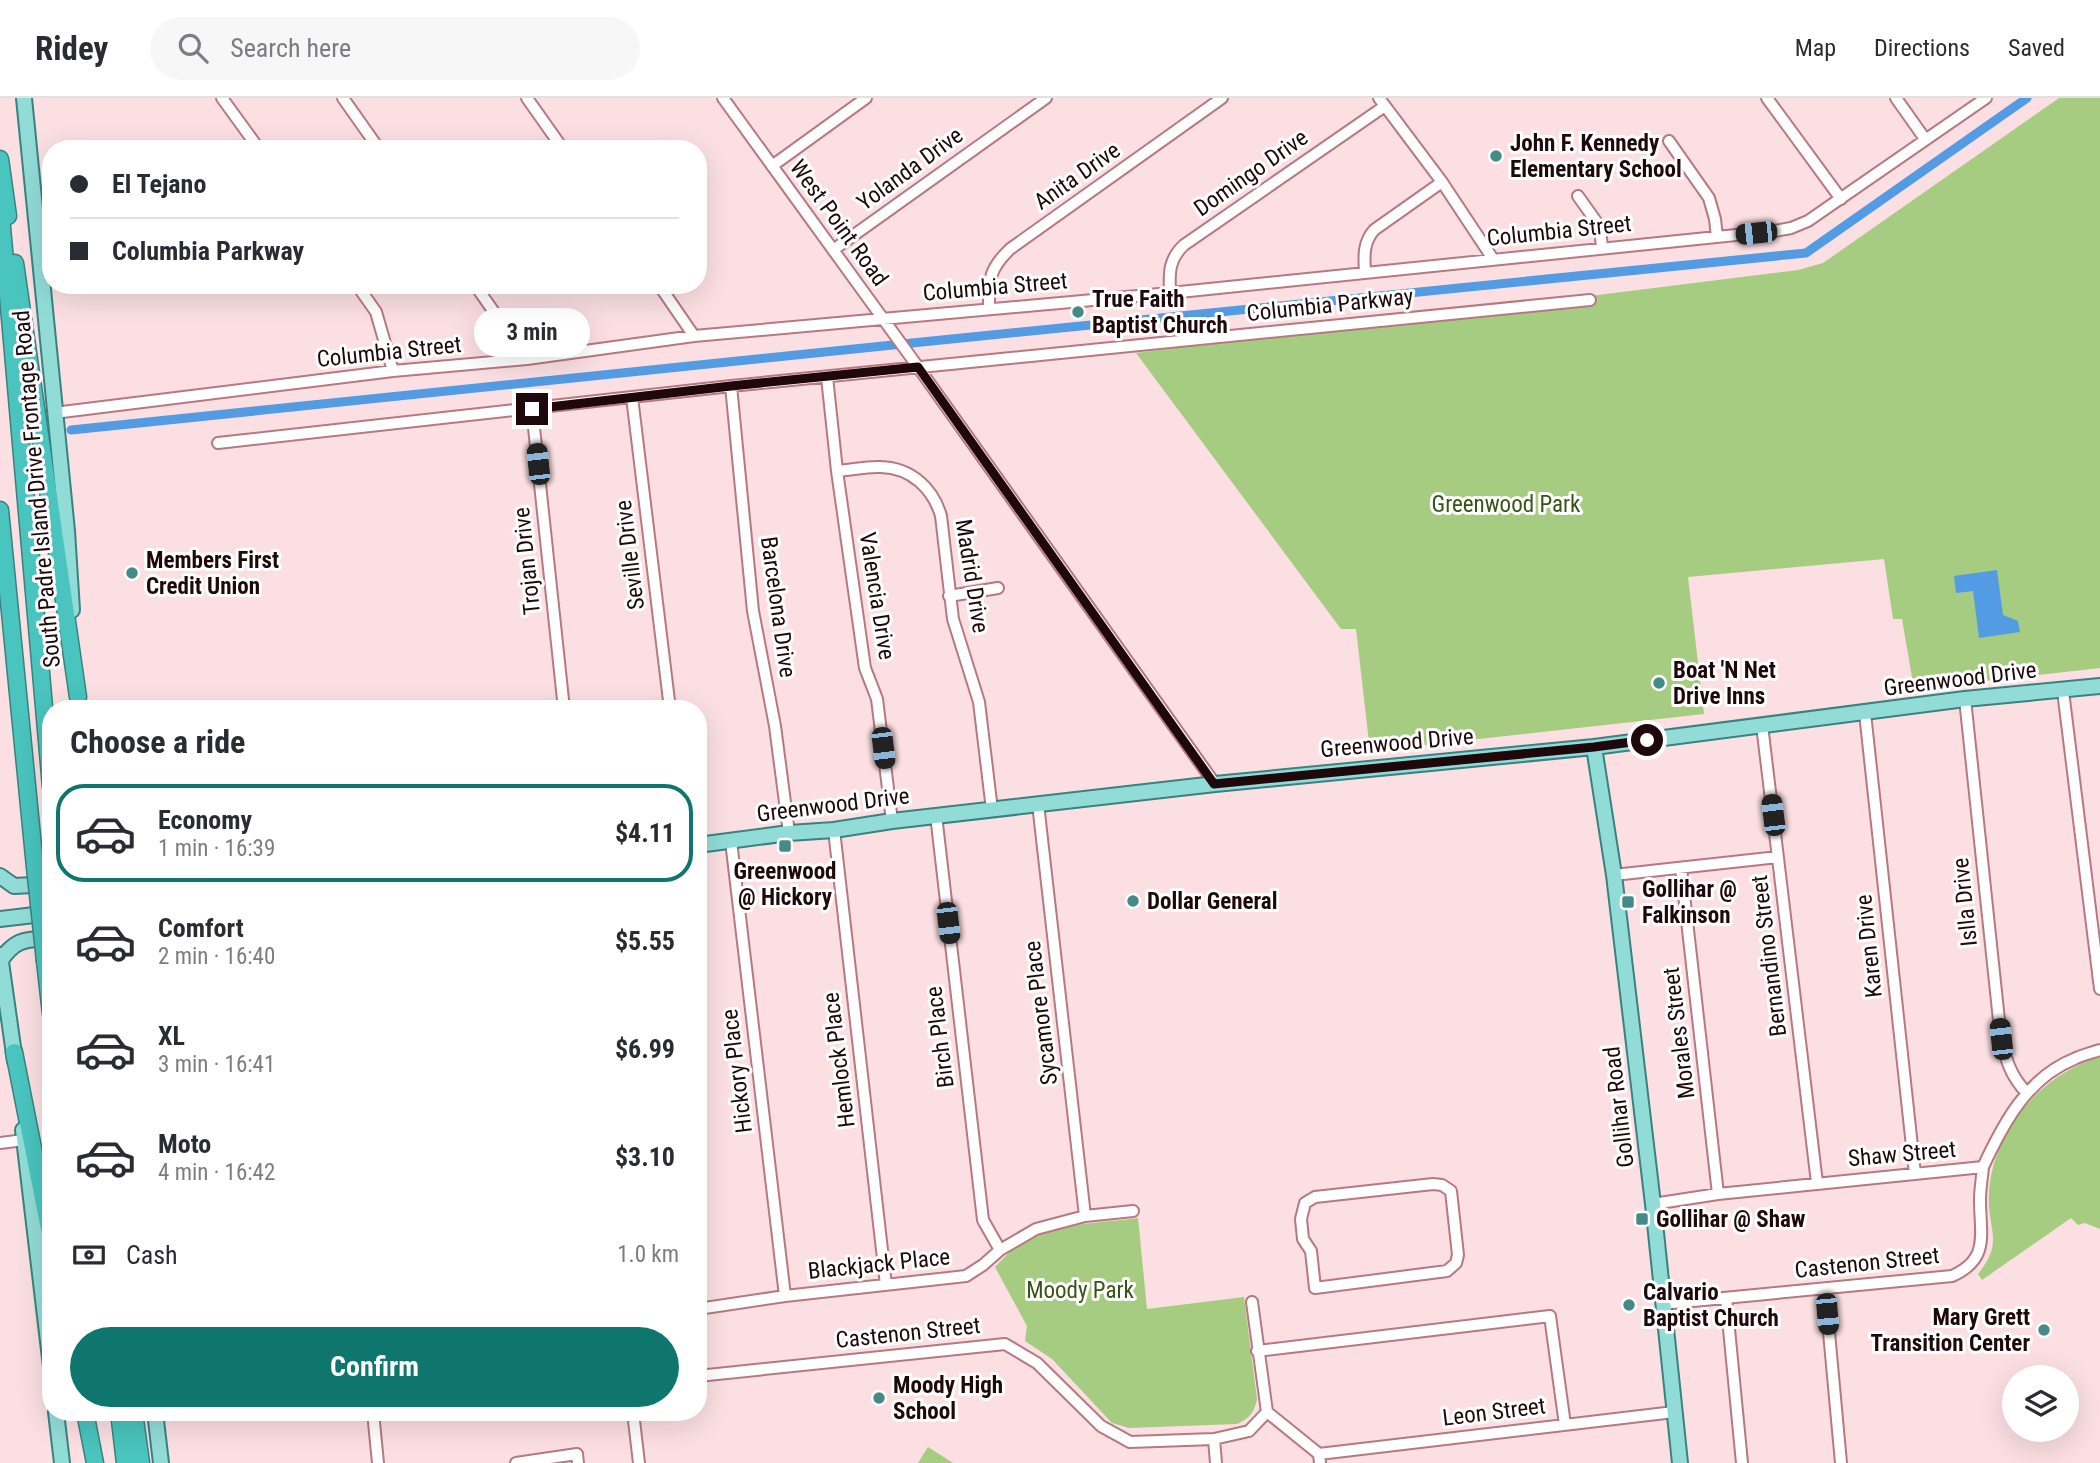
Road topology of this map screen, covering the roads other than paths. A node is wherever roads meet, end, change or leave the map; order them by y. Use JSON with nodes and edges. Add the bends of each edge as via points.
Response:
{"nodes":[{"id":1,"x":24,"y":98,"type":"edge"},
{"id":2,"x":222,"y":98,"type":"edge"},
{"id":3,"x":343,"y":98,"type":"edge"},
{"id":4,"x":527,"y":98,"type":"edge"},
{"id":5,"x":723,"y":98,"type":"edge"},
{"id":6,"x":866,"y":98,"type":"edge"},
{"id":7,"x":1046,"y":98,"type":"edge"},
{"id":8,"x":1222,"y":98,"type":"edge"},
{"id":9,"x":1767,"y":98,"type":"edge"},
{"id":10,"x":1896,"y":98,"type":"edge"},
{"id":11,"x":1986,"y":98,"type":"edge"},
{"id":12,"x":1382,"y":102,"type":"edge"},
{"id":13,"x":1925,"y":139,"type":"junction"},
{"id":14,"x":252,"y":140,"type":"edge"},
{"id":15,"x":373,"y":140,"type":"edge"},
{"id":16,"x":557,"y":140,"type":"edge"},
{"id":17,"x":1669,"y":141,"type":"dead end"},
{"id":18,"x":0,"y":159,"type":"edge"},
{"id":19,"x":772,"y":166,"type":"junction"},
{"id":20,"x":1442,"y":182,"type":"junction"},
{"id":21,"x":1578,"y":196,"type":"dead end"},
{"id":22,"x":1841,"y":198,"type":"junction"},
{"id":23,"x":0,"y":204,"type":"edge"},
{"id":24,"x":42,"y":237,"type":"edge"},
{"id":25,"x":1717,"y":237,"type":"junction"},
{"id":26,"x":1602,"y":248,"type":"junction"},
{"id":27,"x":833,"y":250,"type":"junction"},
{"id":28,"x":1493,"y":259,"type":"junction"},
{"id":29,"x":1365,"y":273,"type":"junction"},
{"id":30,"x":1170,"y":293,"type":"junction"},
{"id":31,"x":47,"y":294,"type":"edge"},
{"id":32,"x":363,"y":294,"type":"edge"},
{"id":33,"x":481,"y":294,"type":"edge"},
{"id":34,"x":665,"y":294,"type":"edge"},
{"id":35,"x":1590,"y":300,"type":"dead end"},
{"id":36,"x":989,"y":309,"type":"junction"},
{"id":37,"x":882,"y":318,"type":"junction"},
{"id":38,"x":694,"y":336,"type":"junction"},
{"id":39,"x":527,"y":359,"type":"junction"},
{"id":40,"x":915,"y":363,"type":"junction"},
{"id":41,"x":393,"y":371,"type":"junction"},
{"id":42,"x":827,"y":377,"type":"junction"},
{"id":43,"x":731,"y":386,"type":"junction"},
{"id":44,"x":632,"y":397,"type":"junction"},
{"id":45,"x":532,"y":409,"type":"junction"},
{"id":46,"x":54,"y":413,"type":"junction"},
{"id":47,"x":218,"y":443,"type":"dead end"},
{"id":48,"x":837,"y":471,"type":"junction"},
{"id":49,"x":0,"y":510,"type":"edge"},
{"id":50,"x":998,"y":588,"type":"dead end"},
{"id":51,"x":949,"y":596,"type":"junction"},
{"id":52,"x":2100,"y":687,"type":"edge"},
{"id":53,"x":2063,"y":691,"type":"junction"},
{"id":54,"x":1965,"y":699,"type":"junction"},
{"id":55,"x":43,"y":700,"type":"edge"},
{"id":56,"x":79,"y":700,"type":"edge"},
{"id":57,"x":79,"y":700,"type":"edge"},
{"id":58,"x":563,"y":700,"type":"edge"},
{"id":59,"x":669,"y":700,"type":"edge"},
{"id":60,"x":1865,"y":713,"type":"junction"},
{"id":61,"x":1762,"y":725,"type":"junction"},
{"id":62,"x":1594,"y":747,"type":"junction"},
{"id":63,"x":1214,"y":784,"type":"junction"},
{"id":64,"x":1038,"y":804,"type":"junction"},
{"id":65,"x":992,"y":810,"type":"junction"},
{"id":66,"x":936,"y":815,"type":"junction"},
{"id":67,"x":892,"y":821,"type":"junction"},
{"id":68,"x":834,"y":830,"type":"junction"},
{"id":69,"x":789,"y":833,"type":"junction"},
{"id":70,"x":731,"y":841,"type":"junction"},
{"id":71,"x":707,"y":844,"type":"edge"},
{"id":72,"x":1778,"y":858,"type":"junction"},
{"id":73,"x":1681,"y":868,"type":"junction"},
{"id":74,"x":1614,"y":875,"type":"junction"},
{"id":75,"x":0,"y":876,"type":"edge"},
{"id":76,"x":42,"y":884,"type":"edge"},
{"id":77,"x":42,"y":914,"type":"edge"},
{"id":78,"x":0,"y":919,"type":"edge"},
{"id":79,"x":42,"y":933,"type":"edge"},
{"id":80,"x":42,"y":939,"type":"edge"},
{"id":81,"x":0,"y":958,"type":"edge"},
{"id":82,"x":2100,"y":989,"type":"edge"},
{"id":83,"x":2100,"y":1050,"type":"edge"},
{"id":84,"x":14,"y":1052,"type":"junction"},
{"id":85,"x":2027,"y":1093,"type":"junction"},
{"id":86,"x":24,"y":1140,"type":"junction"},
{"id":87,"x":0,"y":1143,"type":"edge"},
{"id":88,"x":1983,"y":1167,"type":"junction"},
{"id":89,"x":1915,"y":1174,"type":"junction"},
{"id":90,"x":1817,"y":1183,"type":"junction"},
{"id":91,"x":42,"y":1194,"type":"edge"},
{"id":92,"x":1718,"y":1194,"type":"junction"},
{"id":93,"x":1653,"y":1204,"type":"junction"},
{"id":94,"x":1133,"y":1211,"type":"dead end"},
{"id":95,"x":1085,"y":1216,"type":"junction"},
{"id":96,"x":1000,"y":1250,"type":"junction"},
{"id":97,"x":886,"y":1285,"type":"junction"},
{"id":98,"x":1315,"y":1288,"type":"joint"},
{"id":99,"x":1825,"y":1289,"type":"junction"},
{"id":100,"x":42,"y":1291,"type":"edge"},
{"id":101,"x":785,"y":1296,"type":"junction"},
{"id":102,"x":1726,"y":1298,"type":"junction"},
{"id":103,"x":1252,"y":1301,"type":"dead end"},
{"id":104,"x":1662,"y":1304,"type":"junction"},
{"id":105,"x":707,"y":1309,"type":"edge"},
{"id":106,"x":1257,"y":1351,"type":"junction"},
{"id":107,"x":707,"y":1375,"type":"edge"},
{"id":108,"x":1267,"y":1412,"type":"junction"},
{"id":109,"x":1674,"y":1412,"type":"junction"},
{"id":110,"x":57,"y":1421,"type":"edge"},
{"id":111,"x":87,"y":1421,"type":"edge"},
{"id":112,"x":95,"y":1421,"type":"edge"},
{"id":113,"x":120,"y":1421,"type":"edge"},
{"id":114,"x":135,"y":1421,"type":"edge"},
{"id":115,"x":144,"y":1421,"type":"edge"},
{"id":116,"x":156,"y":1421,"type":"edge"},
{"id":117,"x":374,"y":1421,"type":"edge"},
{"id":118,"x":634,"y":1421,"type":"edge"},
{"id":119,"x":1565,"y":1425,"type":"junction"},
{"id":120,"x":1214,"y":1439,"type":"junction"},
{"id":121,"x":1320,"y":1458,"type":"edge"},
{"id":122,"x":577,"y":1459,"type":"edge"},
{"id":123,"x":62,"y":1463,"type":"edge"},
{"id":124,"x":98,"y":1463,"type":"edge"},
{"id":125,"x":125,"y":1463,"type":"edge"},
{"id":126,"x":141,"y":1463,"type":"edge"},
{"id":127,"x":146,"y":1463,"type":"edge"},
{"id":128,"x":162,"y":1463,"type":"edge"},
{"id":129,"x":378,"y":1463,"type":"edge"},
{"id":130,"x":516,"y":1463,"type":"edge"},
{"id":131,"x":639,"y":1463,"type":"edge"},
{"id":132,"x":1216,"y":1463,"type":"edge"},
{"id":133,"x":1680,"y":1463,"type":"edge"},
{"id":134,"x":1742,"y":1463,"type":"edge"},
{"id":135,"x":1841,"y":1463,"type":"edge"}],
"edges":[{"from":1,"to":24,"type":"main road","name":"South Padre Island Drive Frontage Road"},
{"from":2,"to":14,"type":"street"},
{"from":3,"to":15,"type":"street"},
{"from":4,"to":16,"type":"street"},
{"from":5,"to":19,"type":"street","name":"West Point Road"},
{"from":6,"to":19,"type":"street"},
{"from":7,"to":27,"type":"street","name":"Yolanda Drive"},
{"from":8,"to":36,"type":"street","name":"Anita Drive","via":[[1010,249],[989,278]]},
{"from":9,"to":22,"type":"street"},
{"from":10,"to":13,"type":"street"},
{"from":11,"to":13,"type":"street","name":"Columbia Street"},
{"from":12,"to":20,"type":"street"},
{"from":12,"to":30,"type":"street","name":"Domingo Drive","via":[[1184,245],[1169,270]]},
{"from":13,"to":22,"type":"street","name":"Columbia Street"},
{"from":17,"to":25,"type":"street","via":[[1709,198]]},
{"from":18,"to":56,"type":"highway"},
{"from":19,"to":27,"type":"street","name":"West Point Road"},
{"from":20,"to":28,"type":"street"},
{"from":20,"to":29,"type":"street","via":[[1368,237]]},
{"from":21,"to":26,"type":"street","via":[[1600,227]]},
{"from":22,"to":25,"type":"street","name":"Columbia Street","via":[[1791,228]]},
{"from":23,"to":55,"type":"highway"},
{"from":25,"to":26,"type":"street","name":"Columbia Street"},
{"from":26,"to":28,"type":"street","name":"Columbia Street"},
{"from":27,"to":37,"type":"street","name":"West Point Road"},
{"from":28,"to":29,"type":"street","name":"Columbia Street"},
{"from":29,"to":30,"type":"street","name":"Columbia Street"},
{"from":30,"to":36,"type":"street","name":"Columbia Street"},
{"from":31,"to":46,"type":"main road","name":"South Padre Island Drive Frontage Road"},
{"from":32,"to":41,"type":"street","via":[[376,312]]},
{"from":33,"to":39,"type":"street"},
{"from":34,"to":38,"type":"street"},
{"from":35,"to":40,"type":"street","name":"Columbia Parkway"},
{"from":36,"to":37,"type":"street","name":"Columbia Street"},
{"from":37,"to":38,"type":"street","name":"Columbia Street"},
{"from":37,"to":40,"type":"street","name":"West Point Road"},
{"from":38,"to":39,"type":"street","name":"Columbia Street"},
{"from":39,"to":41,"type":"street","name":"Columbia Street"},
{"from":40,"to":42,"type":"street","name":"Columbia Parkway"},
{"from":40,"to":63,"type":"street","name":"West Point Road"},
{"from":41,"to":46,"type":"street","name":"Columbia Street"},
{"from":42,"to":43,"type":"street","name":"Columbia Parkway"},
{"from":42,"to":48,"type":"street","name":"Valencia Drive"},
{"from":43,"to":44,"type":"street","name":"Columbia Parkway"},
{"from":43,"to":69,"type":"street","name":"Barcelona Drive","via":[[754,611]]},
{"from":44,"to":45,"type":"street","name":"Columbia Parkway"},
{"from":44,"to":59,"type":"street","name":"Seville Drive"},
{"from":45,"to":47,"type":"street","name":"Columbia Parkway"},
{"from":45,"to":58,"type":"street","name":"Trojan Drive"},
{"from":46,"to":57,"type":"main road","name":"South Padre Island Drive Frontage Road"},
{"from":48,"to":51,"type":"street","name":"Madrid Drive","via":[[896,468],[931,493],[941,516]]},
{"from":48,"to":67,"type":"street","name":"Valencia Drive","via":[[865,668],[877,699]]},
{"from":49,"to":79,"type":"highway","bridge":true},
{"from":50,"to":51,"type":"street"},
{"from":51,"to":65,"type":"street","name":"Madrid Drive","via":[[979,702]]},
{"from":52,"to":53,"type":"main road","name":"Greenwood Drive"},
{"from":53,"to":54,"type":"main road","name":"Greenwood Drive"},
{"from":53,"to":82,"type":"street"},
{"from":54,"to":60,"type":"main road","name":"Greenwood Drive"},
{"from":54,"to":85,"type":"street","name":"Islla Drive","via":[[2001,1039],[2017,1083]]},
{"from":60,"to":61,"type":"main road","name":"Greenwood Drive"},
{"from":60,"to":89,"type":"street","name":"Karen Drive"},
{"from":61,"to":62,"type":"main road","name":"Greenwood Drive"},
{"from":61,"to":72,"type":"street","name":"Bernandino Street"},
{"from":62,"to":63,"type":"main road","name":"Greenwood Drive"},
{"from":62,"to":74,"type":"main road","name":"Gollihar Road"},
{"from":63,"to":64,"type":"main road","name":"Greenwood Drive"},
{"from":64,"to":65,"type":"main road","name":"Greenwood Drive"},
{"from":64,"to":95,"type":"street","name":"Sycamore Place"},
{"from":65,"to":66,"type":"main road","name":"Greenwood Drive"},
{"from":66,"to":67,"type":"main road","name":"Greenwood Drive"},
{"from":66,"to":96,"type":"street","name":"Birch Place","via":[[983,1220]]},
{"from":67,"to":68,"type":"main road","name":"Greenwood Drive"},
{"from":68,"to":69,"type":"main road","name":"Greenwood Drive"},
{"from":68,"to":97,"type":"street","name":"Hemlock Place"},
{"from":69,"to":70,"type":"main road","name":"Greenwood Drive"},
{"from":70,"to":71,"type":"main road","name":"Greenwood Drive"},
{"from":70,"to":101,"type":"street","name":"Hickory Place"},
{"from":72,"to":73,"type":"street"},
{"from":72,"to":90,"type":"street","name":"Bernandino Street"},
{"from":73,"to":74,"type":"street"},
{"from":73,"to":92,"type":"street","name":"Morales Street"},
{"from":74,"to":93,"type":"main road","name":"Gollihar Road"},
{"from":75,"to":76,"type":"main road","via":[[14,886]]},
{"from":77,"to":78,"type":"main road"},
{"from":80,"to":81,"type":"main road","via":[[21,940]]},
{"from":81,"to":84,"type":"main road"},
{"from":83,"to":85,"type":"street","name":"Shaw Street","via":[[2072,1059]]},
{"from":84,"to":86,"type":"main road"},
{"from":84,"to":91,"type":"highway"},
{"from":85,"to":88,"type":"street","name":"Shaw Street","via":[[2001,1128]]},
{"from":86,"to":87,"type":"street"},
{"from":86,"to":100,"type":"main road"},
{"from":88,"to":89,"type":"street","name":"Shaw Street"},
{"from":88,"to":99,"type":"street","name":"Castenon Street","via":[[1981,1247],[1965,1270],[1952,1276]]},
{"from":89,"to":90,"type":"street","name":"Shaw Street"},
{"from":90,"to":92,"type":"street","name":"Shaw Street"},
{"from":92,"to":93,"type":"street","name":"Shaw Street"},
{"from":93,"to":104,"type":"main road","name":"Gollihar Road"},
{"from":94,"to":95,"type":"street","name":"Blackjack Place"},
{"from":95,"to":96,"type":"street","name":"Blackjack Place","via":[[1036,1229]]},
{"from":96,"to":97,"type":"street","name":"Blackjack Place","via":[[966,1276]]},
{"from":97,"to":101,"type":"street","name":"Blackjack Place"},
{"from":98,"to":98,"type":"street","via":[[1311,1251],[1303,1239],[1305,1203],[1315,1197],[1433,1184],[1451,1191],[1458,1255],[1447,1271]]},
{"from":99,"to":102,"type":"street","name":"Castenon Street"},
{"from":99,"to":135,"type":"street"},
{"from":101,"to":105,"type":"street","name":"Blackjack Place"},
{"from":102,"to":104,"type":"street","name":"Castenon Street"},
{"from":102,"to":134,"type":"street"},
{"from":103,"to":106,"type":"street"},
{"from":104,"to":109,"type":"main road","name":"Gollihar Road"},
{"from":106,"to":108,"type":"street"},
{"from":106,"to":119,"type":"street","via":[[1550,1316]]},
{"from":107,"to":120,"type":"street","name":"Castenon Street","via":[[1005,1344],[1037,1363],[1101,1426],[1130,1442]]},
{"from":108,"to":120,"type":"street","name":"Castenon Street","via":[[1249,1431]]},
{"from":108,"to":121,"type":"street"},
{"from":109,"to":119,"type":"street","name":"Leon Street"},
{"from":109,"to":133,"type":"main road","name":"Gollihar Road"},
{"from":110,"to":123,"type":"main road"},
{"from":111,"to":124,"type":"highway"},
{"from":112,"to":124,"type":"highway"},
{"from":113,"to":125,"type":"highway"},
{"from":114,"to":126,"type":"highway"},
{"from":115,"to":127,"type":"highway"},
{"from":116,"to":128,"type":"main road"},
{"from":117,"to":129,"type":"street"},
{"from":118,"to":131,"type":"street"},
{"from":119,"to":121,"type":"street","name":"Leon Street"},
{"from":120,"to":132,"type":"street"},
{"from":122,"to":130,"type":"street"}]}
